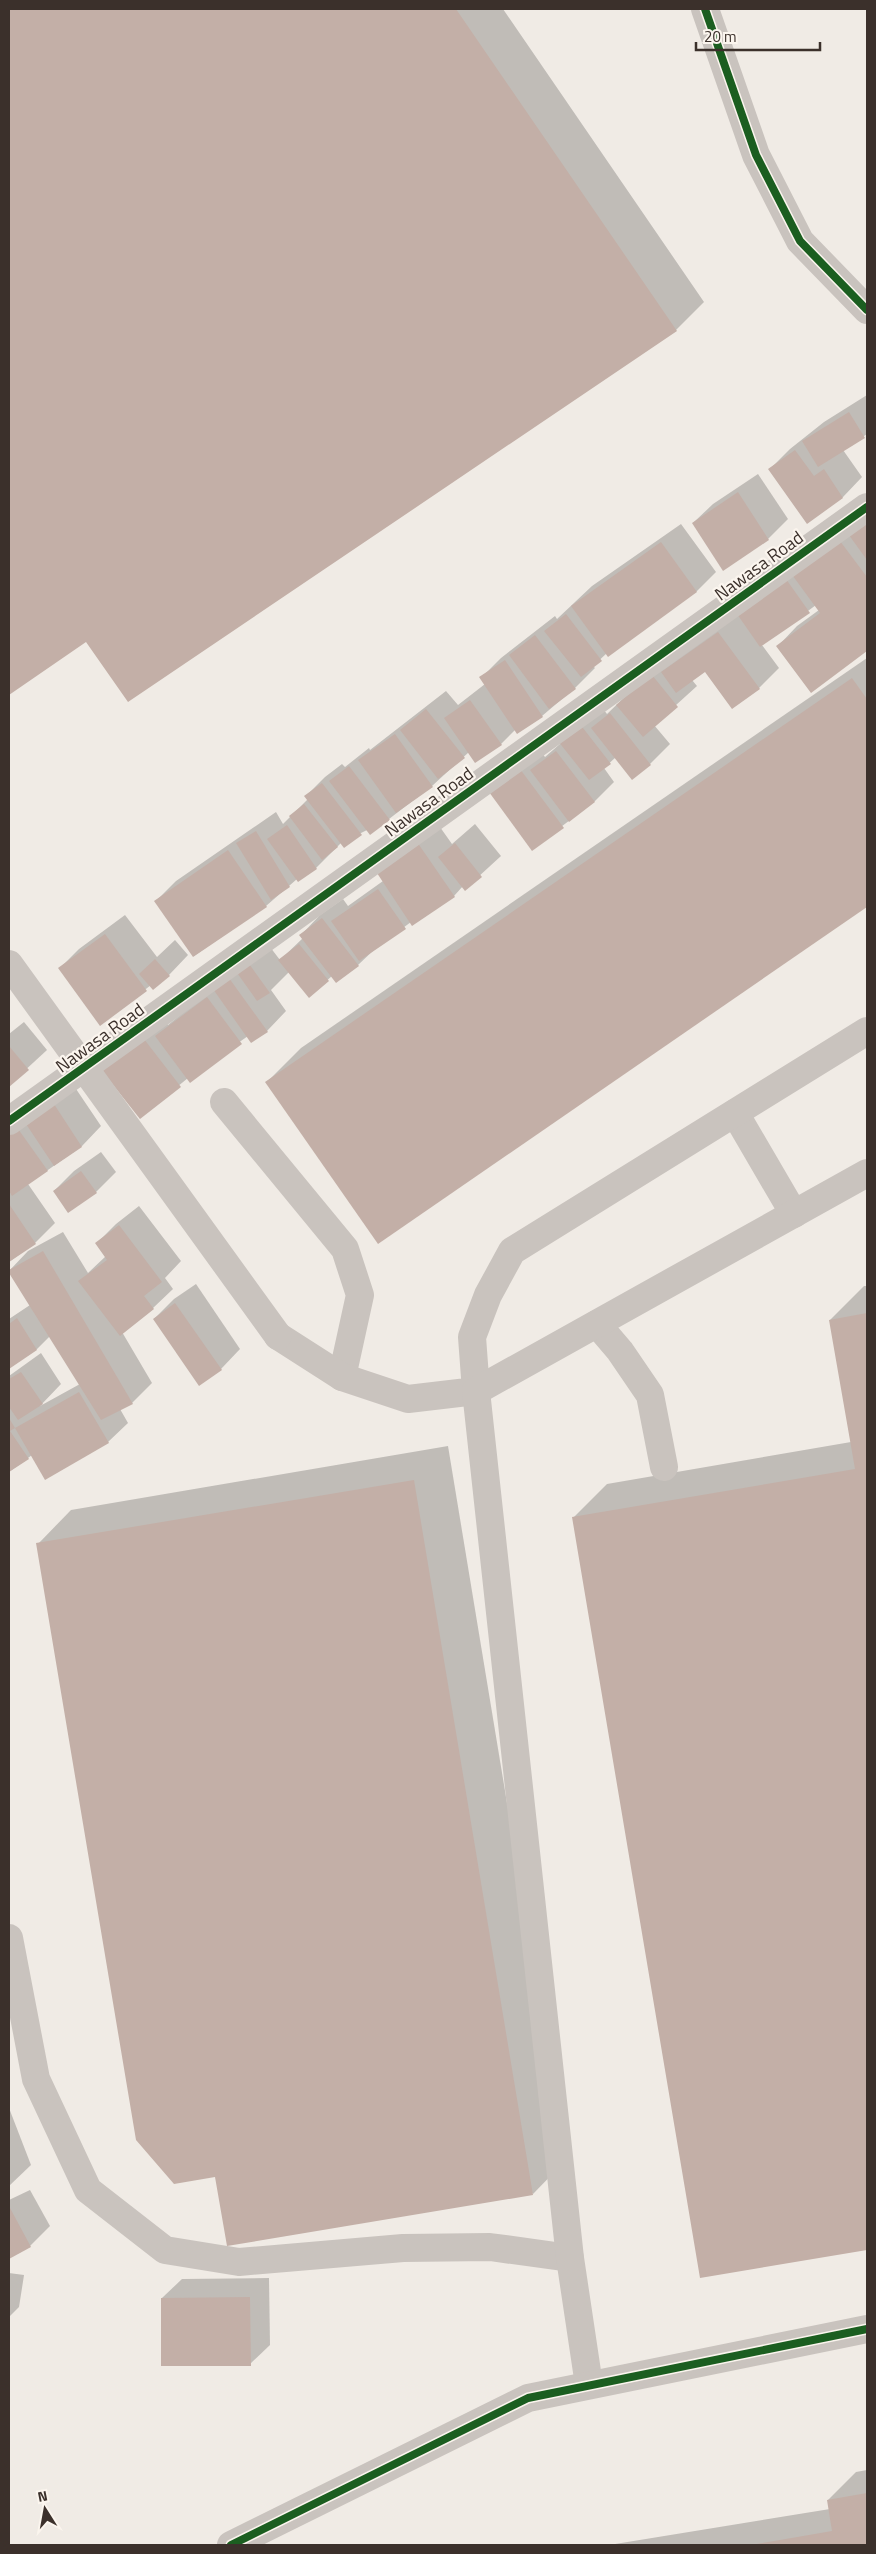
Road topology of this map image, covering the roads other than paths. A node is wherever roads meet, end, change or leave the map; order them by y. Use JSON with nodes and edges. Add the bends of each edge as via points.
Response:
{"nodes":[{"id":1,"x":705,"y":9,"type":"edge"},
{"id":2,"x":867,"y":310,"type":"edge"},
{"id":3,"x":867,"y":507,"type":"edge"},
{"id":4,"x":9,"y":964,"type":"edge"},
{"id":5,"x":867,"y":1031,"type":"edge"},
{"id":6,"x":224,"y":1102,"type":"dead end"},
{"id":7,"x":735,"y":1113,"type":"junction"},
{"id":8,"x":9,"y":1122,"type":"edge"},
{"id":9,"x":867,"y":1173,"type":"edge"},
{"id":10,"x":794,"y":1214,"type":"junction"},
{"id":11,"x":597,"y":1324,"type":"junction"},
{"id":12,"x":342,"y":1377,"type":"junction"},
{"id":13,"x":476,"y":1391,"type":"junction"},
{"id":14,"x":664,"y":1467,"type":"dead end"},
{"id":15,"x":9,"y":1938,"type":"edge"},
{"id":16,"x":570,"y":2258,"type":"junction"},
{"id":17,"x":867,"y":2329,"type":"edge"},
{"id":18,"x":589,"y":2385,"type":"junction"},
{"id":19,"x":231,"y":2545,"type":"edge"}],
"edges":[{"from":1,"to":2,"type":"street","via":[[756,155],[800,241]]},
{"from":3,"to":8,"type":"street","name":"Nawasa Road"},
{"from":4,"to":12,"type":"street","bridge":true,"via":[[278,1336]]},
{"from":5,"to":7,"type":"street"},
{"from":6,"to":12,"type":"street","via":[[345,1249],[360,1295]]},
{"from":7,"to":10,"type":"street"},
{"from":7,"to":13,"type":"street","via":[[512,1251],[488,1295],[472,1337]]},
{"from":9,"to":10,"type":"street"},
{"from":10,"to":11,"type":"street"},
{"from":11,"to":13,"type":"street"},
{"from":11,"to":14,"type":"street","via":[[650,1395]]},
{"from":12,"to":13,"type":"street","via":[[408,1399]]},
{"from":13,"to":16,"type":"street"},
{"from":15,"to":16,"type":"street","via":[[36,2079],[88,2190],[165,2250],[239,2262],[422,2248],[490,2247]]},
{"from":16,"to":18,"type":"street"},
{"from":17,"to":18,"type":"street"},
{"from":18,"to":19,"type":"street","via":[[528,2398]]}]}
